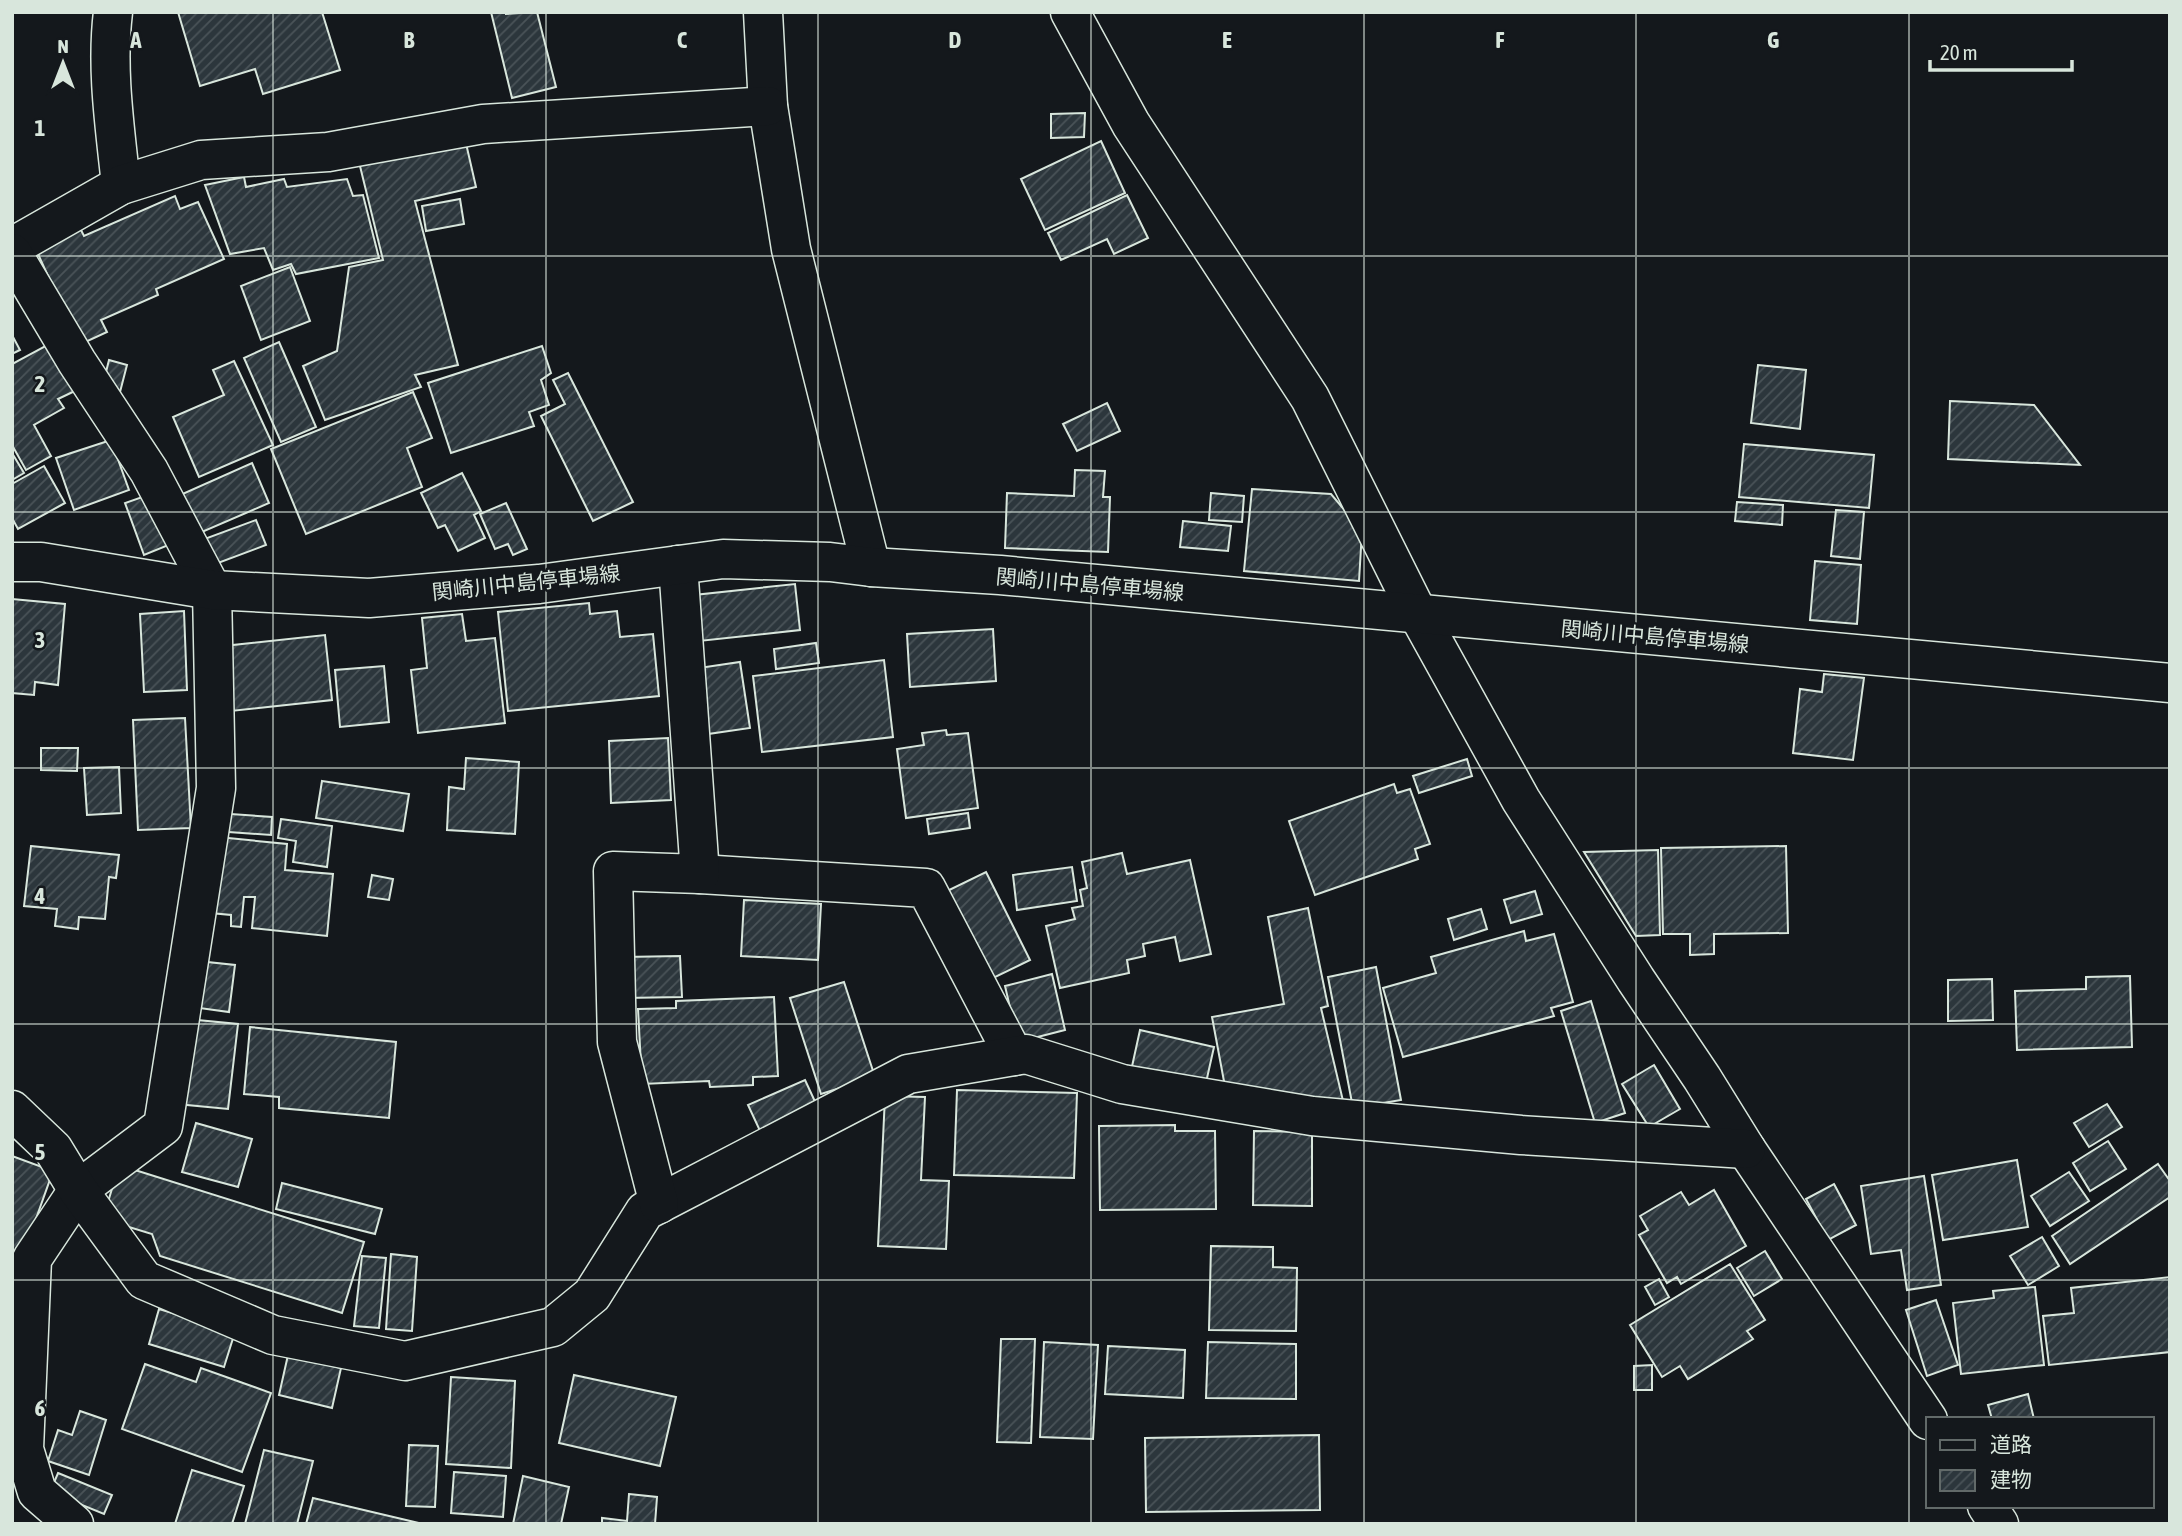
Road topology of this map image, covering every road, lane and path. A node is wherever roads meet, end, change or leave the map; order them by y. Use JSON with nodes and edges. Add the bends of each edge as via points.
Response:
{"nodes":[{"id":1,"x":113,"y":12,"type":"edge"},
{"id":2,"x":763,"y":12,"type":"edge"},
{"id":3,"x":1070,"y":12,"type":"edge"},
{"id":4,"x":768,"y":106,"type":"junction"},
{"id":5,"x":121,"y":185,"type":"junction"},
{"id":6,"x":12,"y":247,"type":"edge"},
{"id":7,"x":12,"y":253,"type":"edge"},
{"id":8,"x":12,"y":562,"type":"edge"},
{"id":9,"x":678,"y":565,"type":"junction"},
{"id":10,"x":872,"y":567,"type":"junction"},
{"id":11,"x":212,"y":590,"type":"junction"},
{"id":12,"x":1418,"y":614,"type":"junction"},
{"id":13,"x":2170,"y":683,"type":"edge"},
{"id":14,"x":700,"y":874,"type":"junction"},
{"id":15,"x":1014,"y":1056,"type":"junction"},
{"id":16,"x":12,"y":1110,"type":"edge"},
{"id":17,"x":1745,"y":1149,"type":"junction"},
{"id":18,"x":78,"y":1190,"type":"junction"},
{"id":19,"x":659,"y":1204,"type":"junction"},
{"id":20,"x":1926,"y":1417,"type":"edge"},
{"id":21,"x":1988,"y":1508,"type":"edge"},
{"id":22,"x":74,"y":1524,"type":"edge"},
{"id":23,"x":1999,"y":1524,"type":"edge"}],
"edges":[{"from":1,"to":5,"type":"street","via":[[113,106]]},
{"from":2,"to":4,"type":"street"},
{"from":3,"to":12,"type":"street","via":[[1131,124],[1310,398]]},
{"from":4,"to":5,"type":"street","via":[[483,124],[328,152],[201,160]]},
{"from":4,"to":10,"type":"street","via":[[792,249]]},
{"from":5,"to":6,"type":"street"},
{"from":7,"to":11,"type":"street","via":[[149,471]]},
{"from":8,"to":11,"type":"street","name":"関崎川中島停車場線","via":[[41,562]]},
{"from":9,"to":10,"type":"street","name":"関崎川中島停車場線","via":[[723,559]]},
{"from":9,"to":11,"type":"street","name":"関崎川中島停車場線","via":[[539,584],[369,598]]},
{"from":9,"to":14,"type":"street"},
{"from":10,"to":12,"type":"street","name":"関崎川中島停車場線"},
{"from":11,"to":18,"type":"street","via":[[216,788],[163,1126]]},
{"from":12,"to":13,"type":"street","name":"関崎川中島停車場線"},
{"from":12,"to":17,"type":"street","via":[[1521,800]]},
{"from":14,"to":15,"type":"street","via":[[926,888]]},
{"from":14,"to":19,"type":"street","via":[[613,871],[617,1042]]},
{"from":15,"to":17,"type":"street","via":[[1026,1054],[1122,1084],[1312,1116]]},
{"from":15,"to":19,"type":"street","via":[[908,1074]]},
{"from":16,"to":18,"type":"street","via":[[53,1149]]},
{"from":17,"to":20,"type":"street"},
{"from":18,"to":19,"type":"street","via":[[144,1280],[272,1335],[405,1361],[553,1327],[592,1295],[645,1211]]},
{"from":18,"to":22,"type":"street","via":[[32,1259],[24,1449],[37,1492]]},
{"from":21,"to":23,"type":"street"}]}
